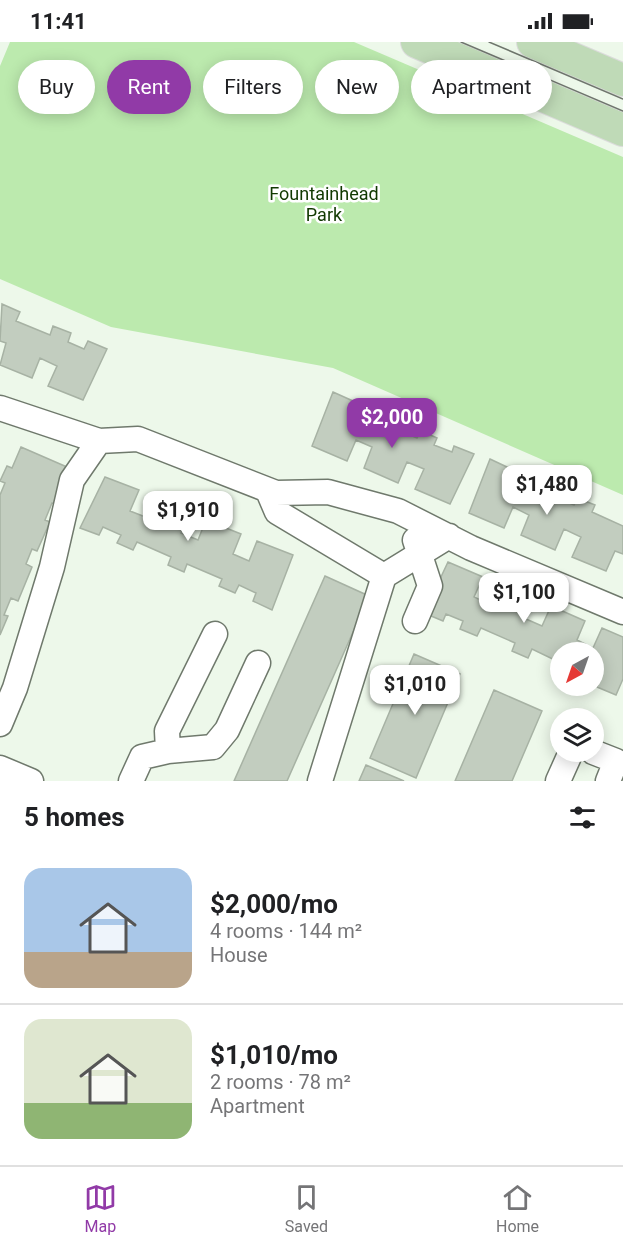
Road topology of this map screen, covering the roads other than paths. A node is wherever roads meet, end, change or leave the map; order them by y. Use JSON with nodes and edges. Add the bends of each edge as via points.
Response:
{"nodes":[{"id":1,"x":417,"y":42,"type":"edge"},
{"id":2,"x":533,"y":42,"type":"edge"},
{"id":3,"x":623,"y":80,"type":"edge"},
{"id":4,"x":623,"y":130,"type":"edge"},
{"id":5,"x":0,"y":408,"type":"edge"},
{"id":6,"x":99,"y":441,"type":"junction"},
{"id":7,"x":268,"y":491,"type":"junction"},
{"id":8,"x":410,"y":517,"type":"junction"},
{"id":9,"x":449,"y":536,"type":"junction"},
{"id":10,"x":419,"y":554,"type":"junction"},
{"id":11,"x":384,"y":576,"type":"junction"},
{"id":12,"x":623,"y":612,"type":"edge"},
{"id":13,"x":415,"y":621,"type":"dead end"},
{"id":14,"x":215,"y":634,"type":"dead end"},
{"id":15,"x":258,"y":663,"type":"dead end"},
{"id":16,"x":0,"y":724,"type":"edge"},
{"id":17,"x":168,"y":751,"type":"junction"},
{"id":18,"x":567,"y":762,"type":"edge"},
{"id":19,"x":0,"y":768,"type":"edge"},
{"id":20,"x":31,"y":781,"type":"edge"},
{"id":21,"x":131,"y":781,"type":"edge"},
{"id":22,"x":321,"y":781,"type":"edge"},
{"id":23,"x":558,"y":781,"type":"edge"}],
"edges":[{"from":1,"to":4,"type":"main road"},
{"from":2,"to":3,"type":"main road"},
{"from":5,"to":6,"type":"street"},
{"from":6,"to":7,"type":"street","via":[[138,439]]},
{"from":6,"to":16,"type":"street","via":[[72,480],[52,567]]},
{"from":7,"to":8,"type":"street","via":[[328,492]]},
{"from":7,"to":11,"type":"street","via":[[277,512]]},
{"from":8,"to":9,"type":"street"},
{"from":8,"to":10,"type":"street"},
{"from":9,"to":10,"type":"street"},
{"from":9,"to":12,"type":"street"},
{"from":10,"to":11,"type":"street"},
{"from":10,"to":13,"type":"street","via":[[430,586]]},
{"from":11,"to":22,"type":"street"},
{"from":14,"to":17,"type":"street","via":[[167,731]]},
{"from":15,"to":17,"type":"street","via":[[227,730],[213,747]]},
{"from":17,"to":21,"type":"street","via":[[142,757]]},
{"from":18,"to":23,"type":"street"},
{"from":19,"to":20,"type":"street"}]}
